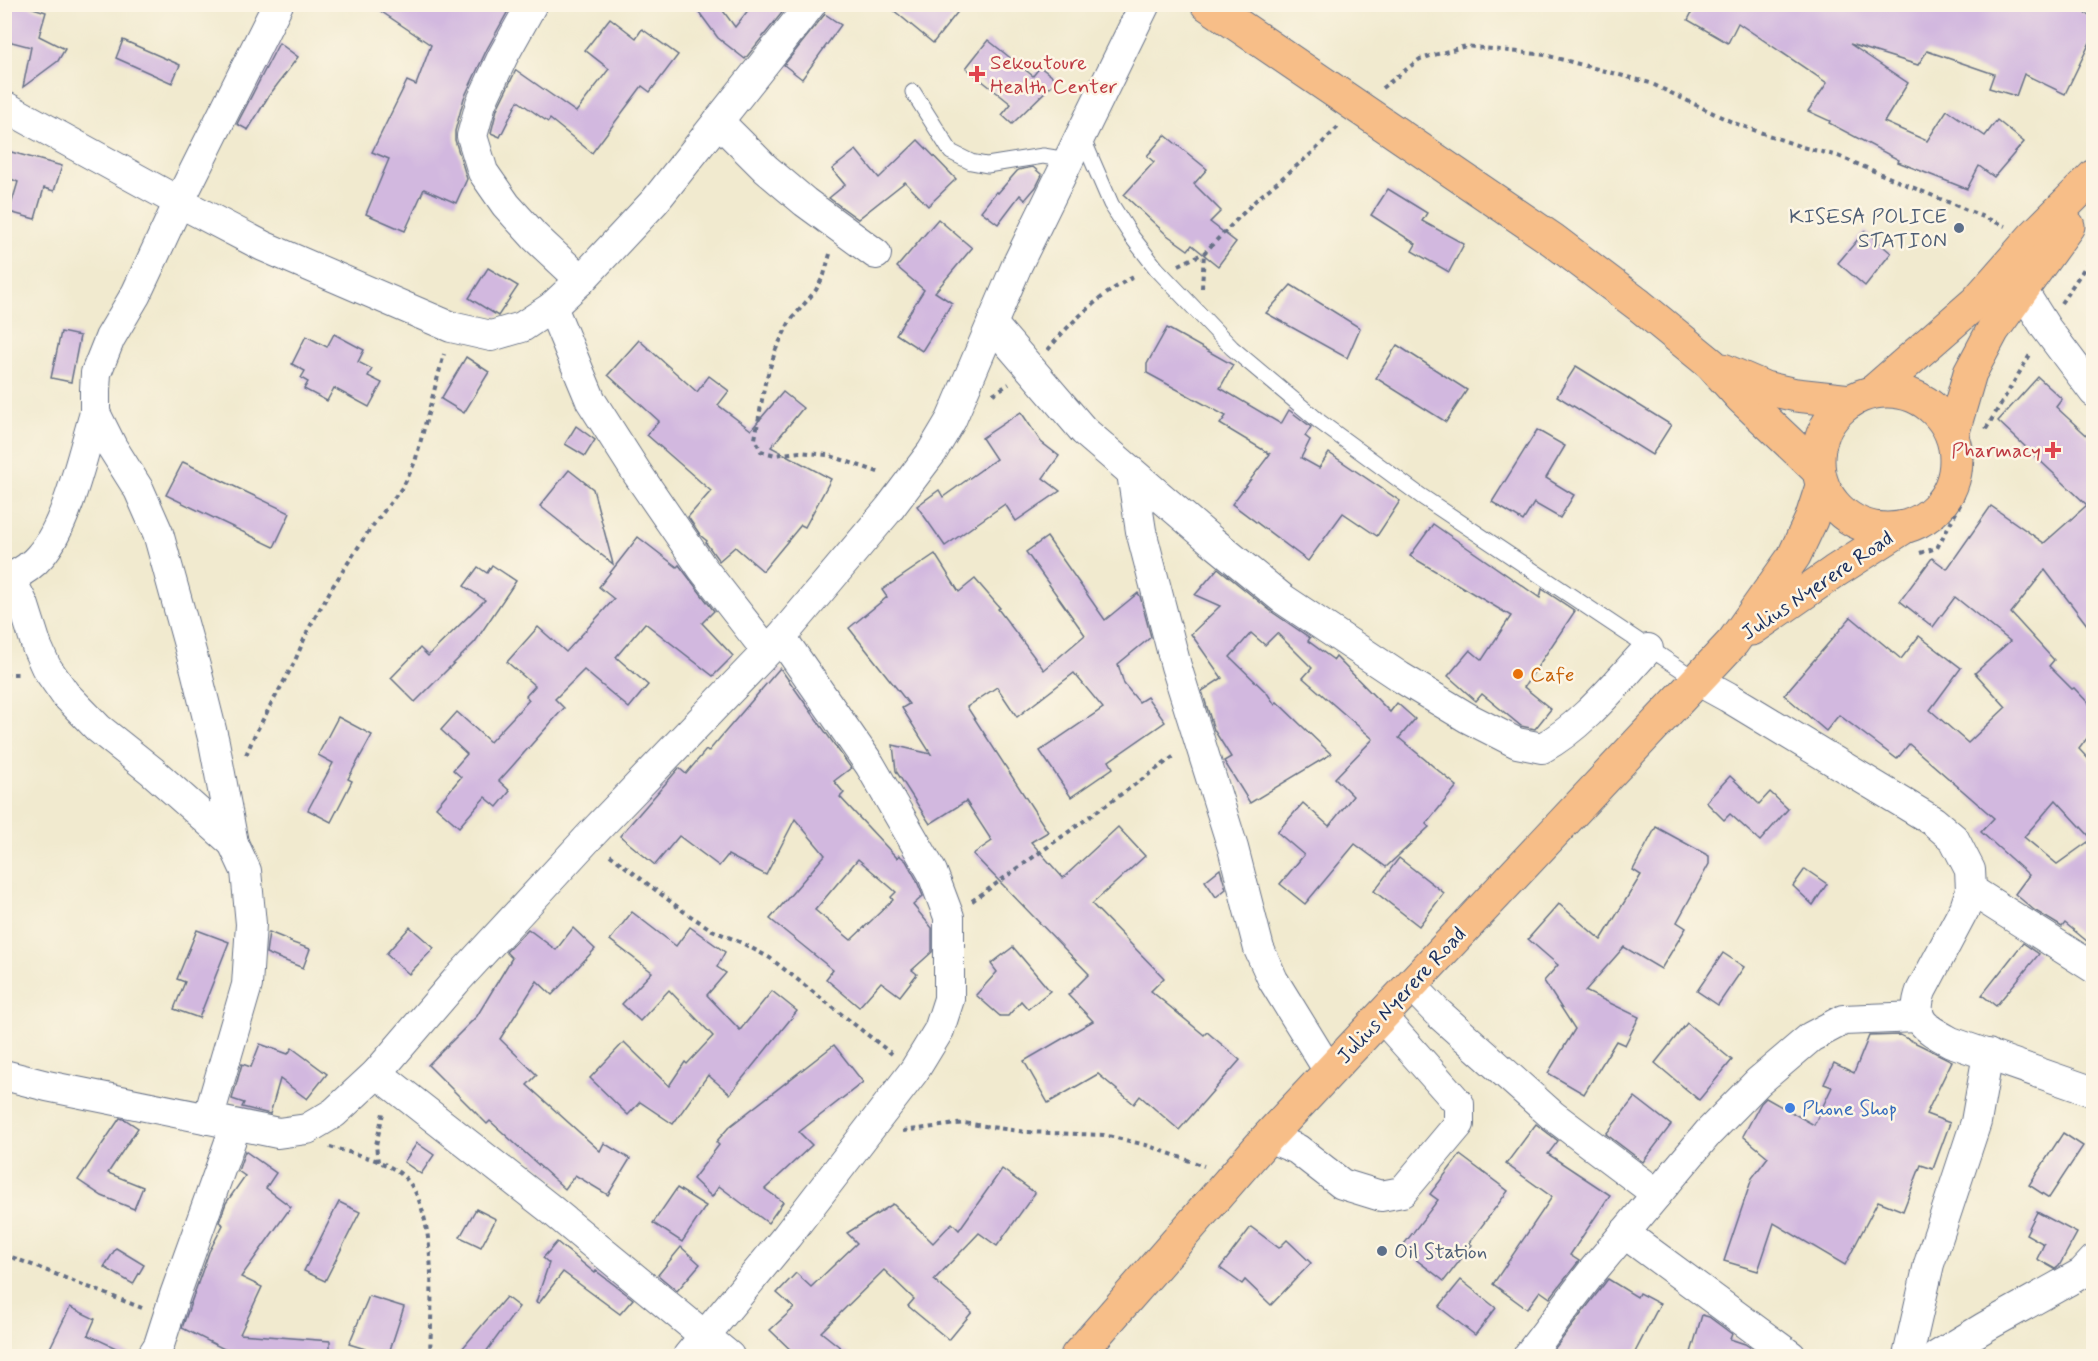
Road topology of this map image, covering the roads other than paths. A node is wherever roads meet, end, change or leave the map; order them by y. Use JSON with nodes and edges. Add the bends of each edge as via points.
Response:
{"nodes":[{"id":1,"x":279,"y":4,"type":"edge"},
{"id":2,"x":532,"y":4,"type":"edge"},
{"id":3,"x":811,"y":4,"type":"edge"},
{"id":4,"x":1145,"y":4,"type":"edge"},
{"id":5,"x":1208,"y":4,"type":"edge"},
{"id":6,"x":913,"y":92,"type":"dead end"},
{"id":7,"x":4,"y":106,"type":"edge"},
{"id":8,"x":718,"y":122,"type":"junction"},
{"id":9,"x":1075,"y":148,"type":"junction"},
{"id":10,"x":2094,"y":176,"type":"edge"},
{"id":11,"x":2094,"y":190,"type":"edge"},
{"id":12,"x":179,"y":202,"type":"junction"},
{"id":13,"x":876,"y":254,"type":"dead end"},
{"id":14,"x":581,"y":280,"type":"junction"},
{"id":15,"x":2022,"y":290,"type":"junction"},
{"id":16,"x":552,"y":307,"type":"junction"},
{"id":17,"x":992,"y":324,"type":"junction"},
{"id":18,"x":1711,"y":364,"type":"junction"},
{"id":19,"x":2094,"y":392,"type":"edge"},
{"id":20,"x":1862,"y":396,"type":"junction"},
{"id":21,"x":95,"y":413,"type":"junction"},
{"id":22,"x":1952,"y":435,"type":"junction"},
{"id":23,"x":1132,"y":473,"type":"junction"},
{"id":24,"x":1820,"y":478,"type":"junction"},
{"id":25,"x":1901,"y":529,"type":"junction"},
{"id":26,"x":8,"y":577,"type":"edge"},
{"id":27,"x":1733,"y":642,"type":"junction"},
{"id":28,"x":774,"y":644,"type":"junction"},
{"id":29,"x":1648,"y":649,"type":"junction"},
{"id":30,"x":1697,"y":680,"type":"junction"},
{"id":31,"x":232,"y":843,"type":"junction"},
{"id":32,"x":1971,"y":890,"type":"junction"},
{"id":33,"x":2094,"y":968,"type":"edge"},
{"id":34,"x":1411,"y":985,"type":"junction"},
{"id":35,"x":1381,"y":1016,"type":"junction"},
{"id":36,"x":1918,"y":1017,"type":"junction"},
{"id":37,"x":1988,"y":1054,"type":"junction"},
{"id":38,"x":1329,"y":1071,"type":"junction"},
{"id":39,"x":4,"y":1075,"type":"edge"},
{"id":40,"x":385,"y":1080,"type":"junction"},
{"id":41,"x":2094,"y":1092,"type":"edge"},
{"id":42,"x":222,"y":1122,"type":"junction"},
{"id":43,"x":1268,"y":1137,"type":"junction"},
{"id":44,"x":1657,"y":1194,"type":"junction"},
{"id":45,"x":1624,"y":1233,"type":"junction"},
{"id":46,"x":2090,"y":1271,"type":"edge"},
{"id":47,"x":165,"y":1344,"type":"edge"},
{"id":48,"x":695,"y":1346,"type":"edge"},
{"id":49,"x":729,"y":1356,"type":"edge"},
{"id":50,"x":1077,"y":1356,"type":"edge"},
{"id":51,"x":1528,"y":1356,"type":"edge"},
{"id":52,"x":1791,"y":1356,"type":"edge"},
{"id":53,"x":1908,"y":1356,"type":"edge"},
{"id":54,"x":1937,"y":1356,"type":"edge"}],
"edges":[{"from":1,"to":12,"type":"street"},
{"from":2,"to":14,"type":"street","via":[[481,103],[472,136],[483,172],[506,205]]},
{"from":3,"to":8,"type":"street"},
{"from":4,"to":9,"type":"street"},
{"from":5,"to":18,"type":"main road","via":[[1552,240]]},
{"from":6,"to":9,"type":"lane","via":[[951,152],[971,162],[987,165]]},
{"from":7,"to":12,"type":"street"},
{"from":8,"to":13,"type":"street","via":[[766,169]]},
{"from":8,"to":14,"type":"street","via":[[655,201]]},
{"from":9,"to":17,"type":"street"},
{"from":9,"to":29,"type":"lane","via":[[1132,237],[1232,348],[1320,422],[1421,496]]},
{"from":10,"to":20,"type":"main road","name":"Julius Nyerere Road","via":[[1976,302]]},
{"from":11,"to":15,"type":"main road","name":"Julius Nyerere Road"},
{"from":12,"to":16,"type":"street","via":[[263,246],[451,327],[491,336],[522,327]]},
{"from":12,"to":21,"type":"street","via":[[96,373]]},
{"from":14,"to":16,"type":"street"},
{"from":15,"to":19,"type":"street"},
{"from":15,"to":22,"type":"main road","name":"Julius Nyerere Road","via":[[1993,330],[1970,373]]},
{"from":16,"to":28,"type":"street","via":[[591,401],[636,473],[703,569]]},
{"from":17,"to":23,"type":"street","via":[[1084,431]]},
{"from":17,"to":28,"type":"street","via":[[951,420],[932,452]]},
{"from":18,"to":20,"type":"main road","via":[[1765,388],[1796,395]]},
{"from":18,"to":24,"type":"main road"},
{"from":20,"to":22,"type":"main road","name":"Julius Nyerere Road","via":[[1898,391],[1921,399],[1939,414]]},
{"from":20,"to":24,"type":"main road","name":"Julius Nyerere Road","via":[[1831,419],[1820,443]]},
{"from":21,"to":26,"type":"street","via":[[61,521],[42,555],[27,570]]},
{"from":21,"to":31,"type":"street","via":[[139,490],[158,533],[214,742]]},
{"from":22,"to":25,"type":"main road","name":"Julius Nyerere Road","via":[[1957,458],[1953,482],[1941,504],[1923,519]]},
{"from":23,"to":29,"type":"street","via":[[1283,599],[1400,677],[1516,743],[1542,748],[1559,739]]},
{"from":23,"to":38,"type":"street","via":[[1141,531],[1176,666],[1233,848],[1259,949],[1273,980]]},
{"from":24,"to":25,"type":"main road","name":"Julius Nyerere Road","via":[[1834,507],[1854,522],[1876,529]]},
{"from":24,"to":27,"type":"main road","name":"Julius Nyerere Road","via":[[1811,520],[1794,556]]},
{"from":25,"to":27,"type":"main road","name":"Julius Nyerere Road"},
{"from":26,"to":31,"type":"street","via":[[24,606],[46,667],[65,694],[98,728]]},
{"from":27,"to":30,"type":"main road","name":"Julius Nyerere Road"},
{"from":28,"to":40,"type":"street","via":[[456,981]]},
{"from":28,"to":48,"type":"street","via":[[870,765],[932,872],[949,917],[949,999],[939,1030],[914,1071],[787,1236]]},
{"from":29,"to":30,"type":"lane"},
{"from":30,"to":32,"type":"street","via":[[1934,820],[1954,839],[1970,870]]},
{"from":30,"to":34,"type":"main road","name":"Julius Nyerere Road"},
{"from":31,"to":42,"type":"street","via":[[246,871],[251,924],[247,985]]},
{"from":32,"to":33,"type":"street"},
{"from":32,"to":36,"type":"street","via":[[1920,991]]},
{"from":34,"to":35,"type":"main road","name":"Julius Nyerere Road"},
{"from":34,"to":44,"type":"street","via":[[1552,1115]]},
{"from":35,"to":38,"type":"main road","name":"Julius Nyerere Road"},
{"from":35,"to":43,"type":"street","via":[[1459,1104],[1459,1124],[1402,1192],[1381,1196],[1342,1184],[1297,1149]]},
{"from":36,"to":37,"type":"street","via":[[1930,1030],[1951,1042]]},
{"from":36,"to":44,"type":"street","via":[[1843,1020],[1810,1037],[1708,1133]]},
{"from":37,"to":41,"type":"street"},
{"from":37,"to":53,"type":"street","via":[[1976,1122],[1929,1264]]},
{"from":38,"to":43,"type":"main road","name":"Julius Nyerere Road"},
{"from":39,"to":42,"type":"street"},
{"from":40,"to":42,"type":"street","via":[[307,1129],[278,1133]]},
{"from":40,"to":48,"type":"street","via":[[548,1207]]},
{"from":42,"to":47,"type":"street"},
{"from":43,"to":50,"type":"main road","name":"Julius Nyerere Road"},
{"from":44,"to":45,"type":"street"},
{"from":45,"to":51,"type":"street"},
{"from":45,"to":52,"type":"street"},
{"from":46,"to":54,"type":"street"},
{"from":48,"to":49,"type":"street"}]}
